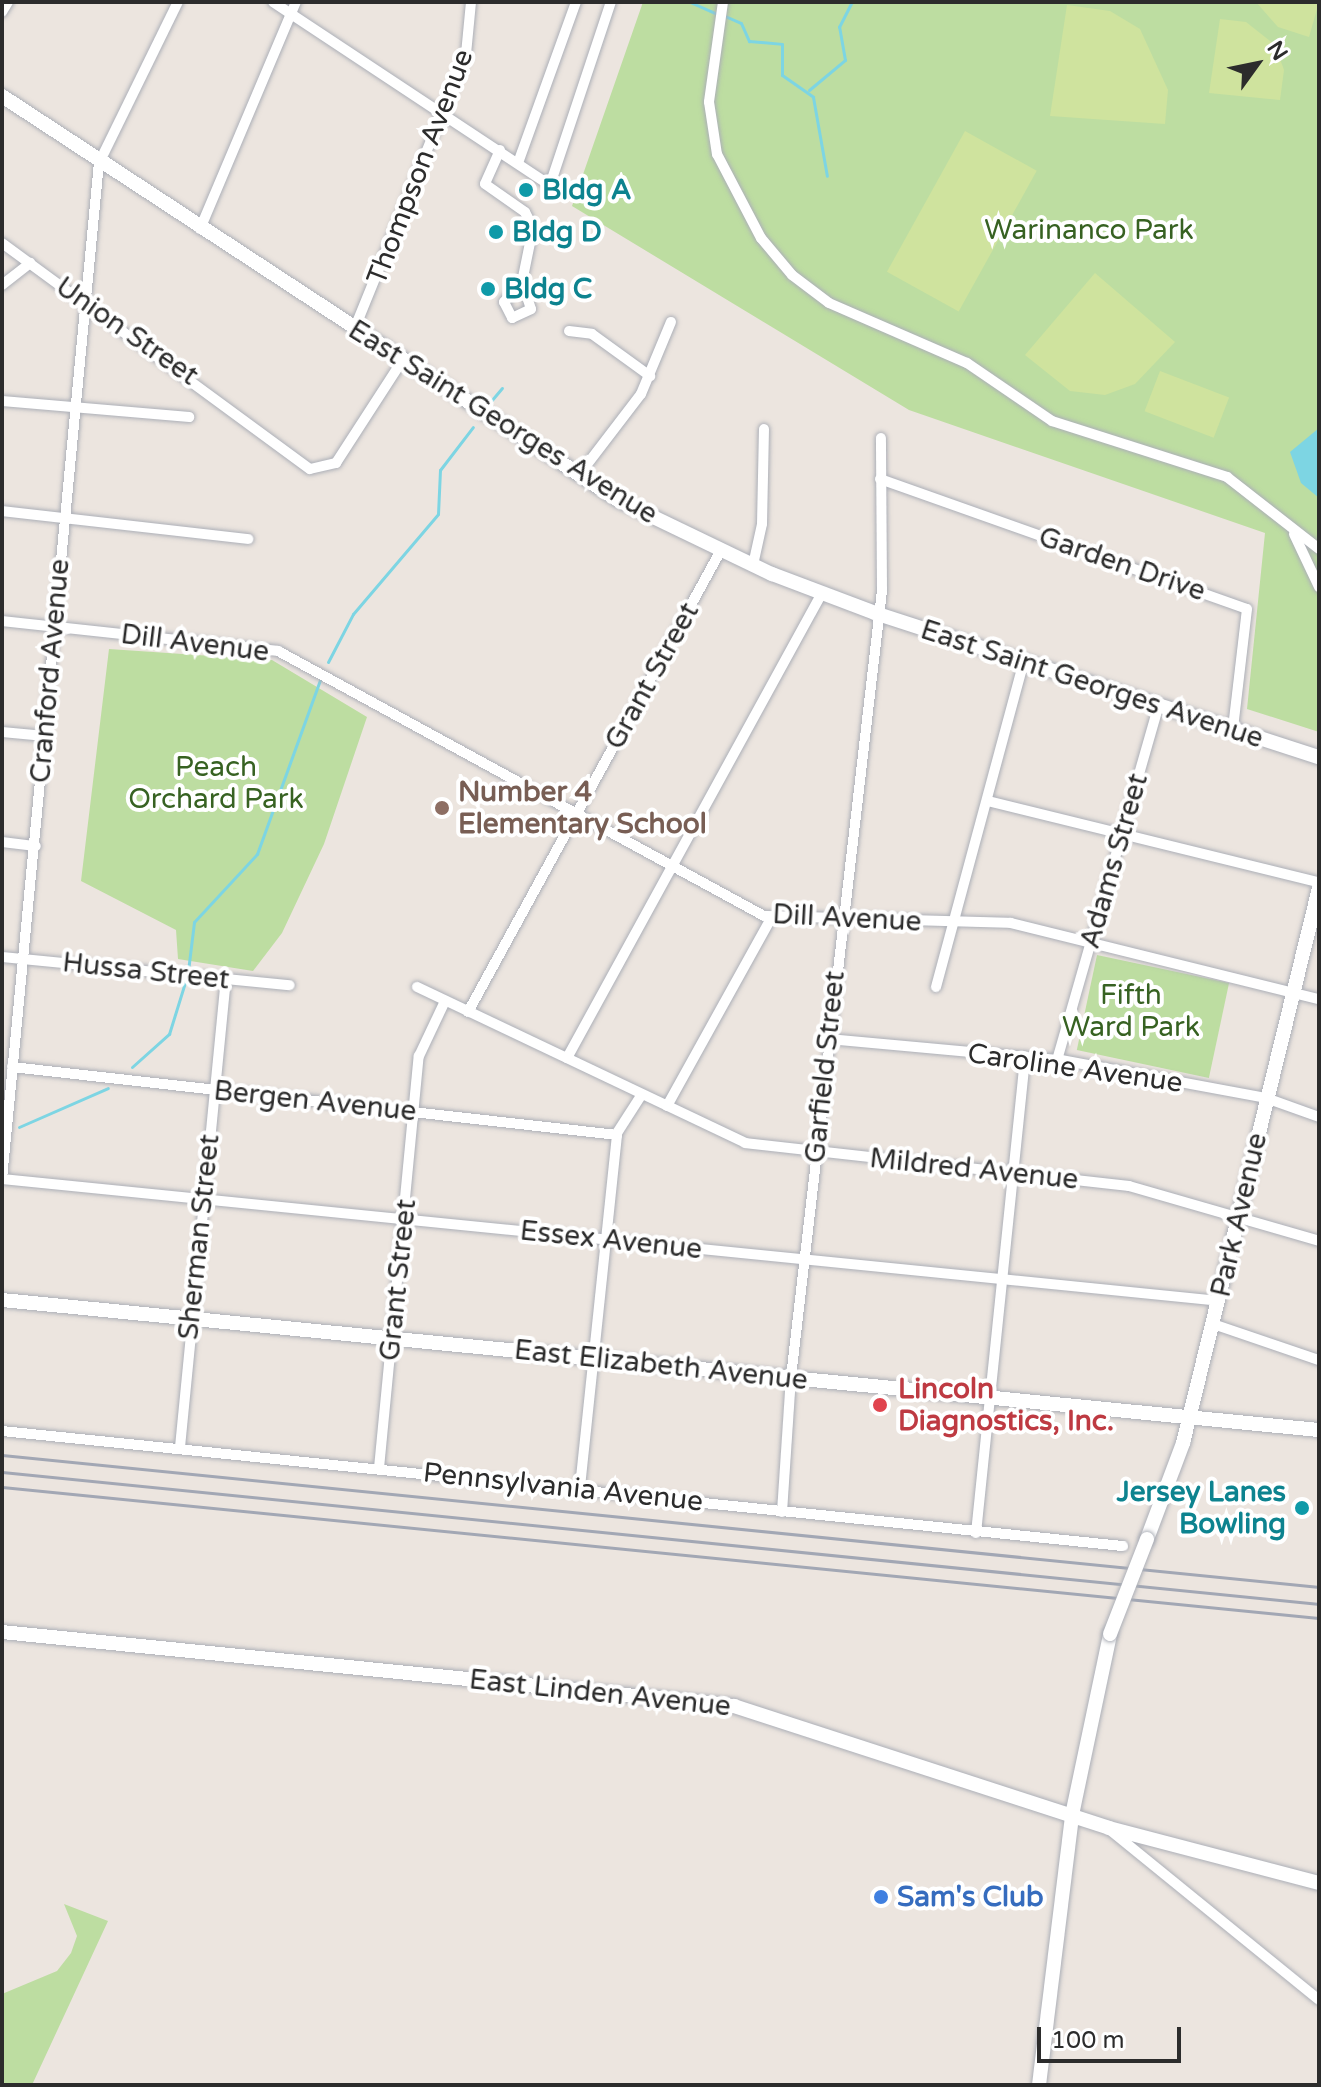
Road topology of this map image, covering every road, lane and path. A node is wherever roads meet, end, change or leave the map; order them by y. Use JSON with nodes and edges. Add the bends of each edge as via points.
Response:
{"nodes":[{"id":1,"x":8,"y":2,"type":"edge"},
{"id":2,"x":178,"y":2,"type":"edge"},
{"id":3,"x":273,"y":2,"type":"edge"},
{"id":4,"x":296,"y":2,"type":"edge"},
{"id":5,"x":471,"y":2,"type":"edge"},
{"id":6,"x":576,"y":2,"type":"edge"},
{"id":7,"x":611,"y":2,"type":"edge"},
{"id":8,"x":723,"y":3,"type":"edge"},
{"id":9,"x":2,"y":12,"type":"edge"},
{"id":10,"x":291,"y":14,"type":"junction"},
{"id":11,"x":2,"y":96,"type":"edge"},
{"id":12,"x":443,"y":111,"type":"junction"},
{"id":13,"x":500,"y":150,"type":"junction"},
{"id":14,"x":99,"y":163,"type":"junction"},
{"id":15,"x":518,"y":163,"type":"junction"},
{"id":16,"x":200,"y":229,"type":"junction"},
{"id":17,"x":2,"y":243,"type":"edge"},
{"id":18,"x":30,"y":263,"type":"junction"},
{"id":19,"x":522,"y":282,"type":"dead end"},
{"id":20,"x":2,"y":285,"type":"edge"},
{"id":21,"x":91,"y":303,"type":"junction"},
{"id":22,"x":671,"y":322,"type":"dead end"},
{"id":23,"x":354,"y":330,"type":"junction"},
{"id":24,"x":569,"y":331,"type":"dead end"},
{"id":25,"x":402,"y":361,"type":"junction"},
{"id":26,"x":650,"y":376,"type":"junction"},
{"id":27,"x":2,"y":401,"type":"edge"},
{"id":28,"x":78,"y":408,"type":"junction"},
{"id":29,"x":189,"y":417,"type":"dead end"},
{"id":30,"x":764,"y":429,"type":"dead end"},
{"id":31,"x":881,"y":438,"type":"dead end"},
{"id":32,"x":579,"y":475,"type":"junction"},
{"id":33,"x":880,"y":479,"type":"junction"},
{"id":34,"x":2,"y":511,"type":"edge"},
{"id":35,"x":63,"y":517,"type":"junction"},
{"id":36,"x":1291,"y":528,"type":"junction"},
{"id":37,"x":248,"y":539,"type":"dead end"},
{"id":38,"x":1319,"y":549,"type":"edge"},
{"id":39,"x":721,"y":550,"type":"junction"},
{"id":40,"x":753,"y":565,"type":"junction"},
{"id":41,"x":1319,"y":587,"type":"edge"},
{"id":42,"x":822,"y":593,"type":"junction"},
{"id":43,"x":875,"y":613,"type":"junction"},
{"id":44,"x":2,"y":621,"type":"edge"},
{"id":45,"x":54,"y":626,"type":"junction"},
{"id":46,"x":1023,"y":665,"type":"junction"},
{"id":47,"x":1158,"y":708,"type":"junction"},
{"id":48,"x":1233,"y":729,"type":"junction"},
{"id":49,"x":2,"y":732,"type":"edge"},
{"id":50,"x":45,"y":736,"type":"junction"},
{"id":51,"x":1319,"y":757,"type":"edge"},
{"id":52,"x":988,"y":801,"type":"junction"},
{"id":53,"x":576,"y":815,"type":"junction"},
{"id":54,"x":1122,"y":833,"type":"junction"},
{"id":55,"x":2,"y":842,"type":"edge"},
{"id":56,"x":36,"y":846,"type":"junction"},
{"id":57,"x":672,"y":866,"type":"junction"},
{"id":58,"x":1319,"y":885,"type":"edge"},
{"id":59,"x":771,"y":918,"type":"junction"},
{"id":60,"x":841,"y":921,"type":"junction"},
{"id":61,"x":958,"y":922,"type":"junction"},
{"id":62,"x":1091,"y":942,"type":"junction"},
{"id":63,"x":2,"y":957,"type":"edge"},
{"id":64,"x":23,"y":959,"type":"junction"},
{"id":65,"x":226,"y":979,"type":"junction"},
{"id":66,"x":290,"y":985,"type":"dead end"},
{"id":67,"x":417,"y":987,"type":"dead end"},
{"id":68,"x":936,"y":987,"type":"dead end"},
{"id":69,"x":1293,"y":990,"type":"junction"},
{"id":70,"x":1319,"y":999,"type":"edge"},
{"id":71,"x":445,"y":1001,"type":"junction"},
{"id":72,"x":468,"y":1012,"type":"junction"},
{"id":73,"x":828,"y":1039,"type":"junction"},
{"id":74,"x":1025,"y":1057,"type":"junction"},
{"id":75,"x":567,"y":1058,"type":"junction"},
{"id":76,"x":1057,"y":1060,"type":"junction"},
{"id":77,"x":12,"y":1067,"type":"junction"},
{"id":78,"x":213,"y":1090,"type":"junction"},
{"id":79,"x":642,"y":1094,"type":"junction"},
{"id":80,"x":1266,"y":1098,"type":"junction"},
{"id":81,"x":667,"y":1106,"type":"junction"},
{"id":82,"x":414,"y":1112,"type":"junction"},
{"id":83,"x":1319,"y":1117,"type":"edge"},
{"id":84,"x":617,"y":1135,"type":"junction"},
{"id":85,"x":816,"y":1152,"type":"junction"},
{"id":86,"x":1013,"y":1173,"type":"junction"},
{"id":87,"x":2,"y":1179,"type":"edge"},
{"id":88,"x":207,"y":1199,"type":"junction"},
{"id":89,"x":1238,"y":1214,"type":"junction"},
{"id":90,"x":405,"y":1219,"type":"junction"},
{"id":91,"x":604,"y":1239,"type":"junction"},
{"id":92,"x":1319,"y":1241,"type":"edge"},
{"id":93,"x":804,"y":1259,"type":"junction"},
{"id":94,"x":1005,"y":1279,"type":"junction"},
{"id":95,"x":2,"y":1300,"type":"edge"},
{"id":96,"x":1219,"y":1301,"type":"junction"},
{"id":97,"x":189,"y":1319,"type":"junction"},
{"id":98,"x":1213,"y":1324,"type":"junction"},
{"id":99,"x":392,"y":1340,"type":"junction"},
{"id":100,"x":593,"y":1356,"type":"junction"},
{"id":101,"x":1319,"y":1360,"type":"edge"},
{"id":102,"x":790,"y":1380,"type":"junction"},
{"id":103,"x":993,"y":1396,"type":"junction"},
{"id":104,"x":1189,"y":1416,"type":"junction"},
{"id":105,"x":1319,"y":1430,"type":"edge"},
{"id":106,"x":2,"y":1431,"type":"edge"},
{"id":107,"x":180,"y":1447,"type":"junction"},
{"id":108,"x":379,"y":1468,"type":"junction"},
{"id":109,"x":580,"y":1487,"type":"junction"},
{"id":110,"x":782,"y":1512,"type":"junction"},
{"id":111,"x":976,"y":1533,"type":"junction"},
{"id":112,"x":1123,"y":1546,"type":"dead end"},
{"id":113,"x":2,"y":1632,"type":"edge"},
{"id":114,"x":1072,"y":1815,"type":"junction"},
{"id":115,"x":1109,"y":1828,"type":"junction"},
{"id":116,"x":1319,"y":1883,"type":"edge"},
{"id":117,"x":1319,"y":2000,"type":"edge"},
{"id":118,"x":1039,"y":2085,"type":"edge"}],
"edges":[{"from":1,"to":9,"type":"street"},
{"from":2,"to":14,"type":"street"},
{"from":3,"to":10,"type":"street"},
{"from":4,"to":10,"type":"street"},
{"from":5,"to":12,"type":"street","name":"Thompson Avenue","via":[[474,25]]},
{"from":6,"to":15,"type":"street"},
{"from":7,"to":15,"type":"street","via":[[550,185]]},
{"from":8,"to":36,"type":"street","via":[[709,102],[717,154],[761,238],[792,275],[829,303],[967,363],[1052,421],[1200,463],[1264,501]]},
{"from":10,"to":12,"type":"street"},
{"from":10,"to":16,"type":"street"},
{"from":11,"to":14,"type":"street","name":"East Saint Georges Avenue"},
{"from":12,"to":13,"type":"street"},
{"from":12,"to":23,"type":"street","name":"Thompson Avenue"},
{"from":13,"to":15,"type":"street"},
{"from":13,"to":19,"type":"street","via":[[485,184],[525,212],[533,228]]},
{"from":14,"to":16,"type":"street","name":"East Saint Georges Avenue"},
{"from":14,"to":21,"type":"street","name":"Cranford Avenue"},
{"from":16,"to":23,"type":"street","name":"East Saint Georges Avenue"},
{"from":17,"to":18,"type":"street","name":"Union Street"},
{"from":18,"to":20,"type":"street"},
{"from":18,"to":21,"type":"street","name":"Union Street"},
{"from":21,"to":25,"type":"street","name":"Union Street","via":[[303,465],[324,471],[336,463]]},
{"from":21,"to":28,"type":"street","name":"Cranford Avenue"},
{"from":22,"to":26,"type":"street"},
{"from":23,"to":25,"type":"street","name":"East Saint Georges Avenue"},
{"from":24,"to":26,"type":"street","via":[[592,334]]},
{"from":25,"to":32,"type":"street","name":"East Saint Georges Avenue"},
{"from":26,"to":32,"type":"street"},
{"from":27,"to":28,"type":"street"},
{"from":28,"to":29,"type":"street"},
{"from":28,"to":35,"type":"street","name":"Cranford Avenue"},
{"from":30,"to":40,"type":"street","via":[[762,524]]},
{"from":31,"to":33,"type":"street","name":"Garfield Street"},
{"from":32,"to":39,"type":"street","name":"East Saint Georges Avenue"},
{"from":33,"to":43,"type":"street","name":"Garfield Street","via":[[882,590]]},
{"from":33,"to":48,"type":"street","name":"Garden Drive","via":[[1247,609]]},
{"from":34,"to":35,"type":"street"},
{"from":35,"to":37,"type":"street"},
{"from":35,"to":45,"type":"street","name":"Cranford Avenue"},
{"from":36,"to":38,"type":"street"},
{"from":36,"to":41,"type":"street"},
{"from":39,"to":40,"type":"street","name":"East Saint Georges Avenue"},
{"from":39,"to":53,"type":"street","name":"Grant Street"},
{"from":40,"to":42,"type":"street","name":"East Saint Georges Avenue"},
{"from":42,"to":43,"type":"street","name":"East Saint Georges Avenue"},
{"from":42,"to":57,"type":"street"},
{"from":43,"to":46,"type":"street","name":"East Saint Georges Avenue"},
{"from":43,"to":60,"type":"street","name":"Garfield Street"},
{"from":44,"to":45,"type":"street","name":"Dill Avenue"},
{"from":45,"to":50,"type":"street","name":"Cranford Avenue"},
{"from":45,"to":53,"type":"street","name":"Dill Avenue","via":[[278,651]]},
{"from":46,"to":47,"type":"street","name":"East Saint Georges Avenue"},
{"from":46,"to":52,"type":"street"},
{"from":47,"to":48,"type":"street","name":"East Saint Georges Avenue"},
{"from":47,"to":54,"type":"street","name":"Adams Street"},
{"from":48,"to":51,"type":"street","name":"East Saint Georges Avenue"},
{"from":49,"to":50,"type":"street"},
{"from":50,"to":56,"type":"street","name":"Cranford Avenue"},
{"from":52,"to":54,"type":"street"},
{"from":52,"to":61,"type":"street"},
{"from":53,"to":57,"type":"street","name":"Dill Avenue"},
{"from":53,"to":72,"type":"street","name":"Grant Street"},
{"from":54,"to":58,"type":"street"},
{"from":54,"to":62,"type":"street","name":"Adams Street"},
{"from":55,"to":56,"type":"street"},
{"from":56,"to":64,"type":"street","name":"Cranford Avenue"},
{"from":57,"to":59,"type":"street","name":"Dill Avenue"},
{"from":57,"to":75,"type":"street"},
{"from":58,"to":69,"type":"street","name":"Park Avenue"},
{"from":59,"to":60,"type":"street","name":"Dill Avenue"},
{"from":59,"to":81,"type":"street"},
{"from":60,"to":61,"type":"street","name":"Dill Avenue"},
{"from":60,"to":73,"type":"street","name":"Garfield Street"},
{"from":61,"to":62,"type":"street","name":"Dill Avenue","via":[[1011,923]]},
{"from":61,"to":68,"type":"street"},
{"from":62,"to":69,"type":"street","name":"Dill Avenue"},
{"from":62,"to":76,"type":"street","name":"Adams Street"},
{"from":63,"to":64,"type":"street","name":"Hussa Street"},
{"from":64,"to":65,"type":"street","name":"Hussa Street"},
{"from":64,"to":77,"type":"street","name":"Cranford Avenue"},
{"from":65,"to":66,"type":"street","name":"Hussa Street"},
{"from":65,"to":78,"type":"street","name":"Sherman Street"},
{"from":67,"to":71,"type":"street"},
{"from":69,"to":70,"type":"street","name":"Dill Avenue"},
{"from":69,"to":80,"type":"street","name":"Park Avenue"},
{"from":71,"to":72,"type":"street"},
{"from":71,"to":82,"type":"street","name":"Grant Street","via":[[419,1056]]},
{"from":72,"to":75,"type":"street"},
{"from":73,"to":74,"type":"street","name":"Caroline Avenue"},
{"from":73,"to":85,"type":"street","name":"Garfield Street"},
{"from":74,"to":76,"type":"street","name":"Caroline Avenue"},
{"from":74,"to":86,"type":"street"},
{"from":75,"to":79,"type":"street"},
{"from":76,"to":80,"type":"street","name":"Caroline Avenue"},
{"from":77,"to":78,"type":"street","name":"Bergen Avenue"},
{"from":77,"to":87,"type":"street","name":"Cranford Avenue"},
{"from":78,"to":82,"type":"street","name":"Bergen Avenue"},
{"from":78,"to":88,"type":"street","name":"Sherman Street"},
{"from":79,"to":81,"type":"street","name":"Mildred Avenue"},
{"from":79,"to":84,"type":"street"},
{"from":80,"to":83,"type":"street","name":"Caroline Avenue"},
{"from":80,"to":89,"type":"street","name":"Park Avenue"},
{"from":81,"to":85,"type":"street","name":"Mildred Avenue","via":[[745,1143]]},
{"from":82,"to":84,"type":"street","name":"Bergen Avenue"},
{"from":82,"to":90,"type":"street","name":"Grant Street"},
{"from":84,"to":91,"type":"street"},
{"from":85,"to":86,"type":"street","name":"Mildred Avenue"},
{"from":85,"to":93,"type":"street","name":"Garfield Street"},
{"from":86,"to":89,"type":"street","name":"Mildred Avenue","via":[[1129,1186]]},
{"from":86,"to":94,"type":"street"},
{"from":87,"to":88,"type":"street","name":"Essex Avenue"},
{"from":88,"to":90,"type":"street","name":"Essex Avenue"},
{"from":88,"to":97,"type":"street","name":"Sherman Street"},
{"from":89,"to":92,"type":"street","name":"Mildred Avenue"},
{"from":89,"to":96,"type":"street","name":"Park Avenue"},
{"from":90,"to":91,"type":"street","name":"Essex Avenue"},
{"from":90,"to":99,"type":"street","name":"Grant Street"},
{"from":91,"to":93,"type":"street","name":"Essex Avenue"},
{"from":91,"to":100,"type":"street"},
{"from":93,"to":94,"type":"street","name":"Essex Avenue"},
{"from":93,"to":102,"type":"street","name":"Garfield Street"},
{"from":94,"to":96,"type":"street","name":"Essex Avenue"},
{"from":94,"to":103,"type":"street"},
{"from":95,"to":97,"type":"street","name":"East Elizabeth Avenue"},
{"from":96,"to":98,"type":"street","name":"Park Avenue"},
{"from":97,"to":99,"type":"street","name":"East Elizabeth Avenue"},
{"from":97,"to":107,"type":"street","name":"Sherman Street"},
{"from":98,"to":101,"type":"street"},
{"from":98,"to":104,"type":"street","name":"Park Avenue"},
{"from":99,"to":100,"type":"street","name":"East Elizabeth Avenue"},
{"from":99,"to":108,"type":"street","name":"Grant Street"},
{"from":100,"to":102,"type":"street","name":"East Elizabeth Avenue"},
{"from":100,"to":109,"type":"street"},
{"from":102,"to":103,"type":"street","name":"East Elizabeth Avenue"},
{"from":102,"to":110,"type":"street","name":"Garfield Street"},
{"from":103,"to":104,"type":"street","name":"East Elizabeth Avenue"},
{"from":103,"to":111,"type":"street"},
{"from":104,"to":105,"type":"street","name":"East Elizabeth Avenue"},
{"from":104,"to":114,"type":"street","name":"Park Avenue","bridge":true,"via":[[1110,1634]]},
{"from":106,"to":107,"type":"street","name":"Pennsylvania Avenue"},
{"from":107,"to":108,"type":"street","name":"Pennsylvania Avenue"},
{"from":108,"to":109,"type":"street","name":"Pennsylvania Avenue"},
{"from":109,"to":110,"type":"street","name":"Pennsylvania Avenue"},
{"from":110,"to":111,"type":"street","name":"Pennsylvania Avenue"},
{"from":111,"to":112,"type":"street","name":"Pennsylvania Avenue"},
{"from":113,"to":114,"type":"street","name":"East Linden Avenue","via":[[734,1706]]},
{"from":114,"to":115,"type":"street","name":"East Linden Avenue"},
{"from":114,"to":118,"type":"street","name":"Park Avenue"},
{"from":115,"to":116,"type":"street","name":"East Linden Avenue"},
{"from":115,"to":117,"type":"street"}]}
